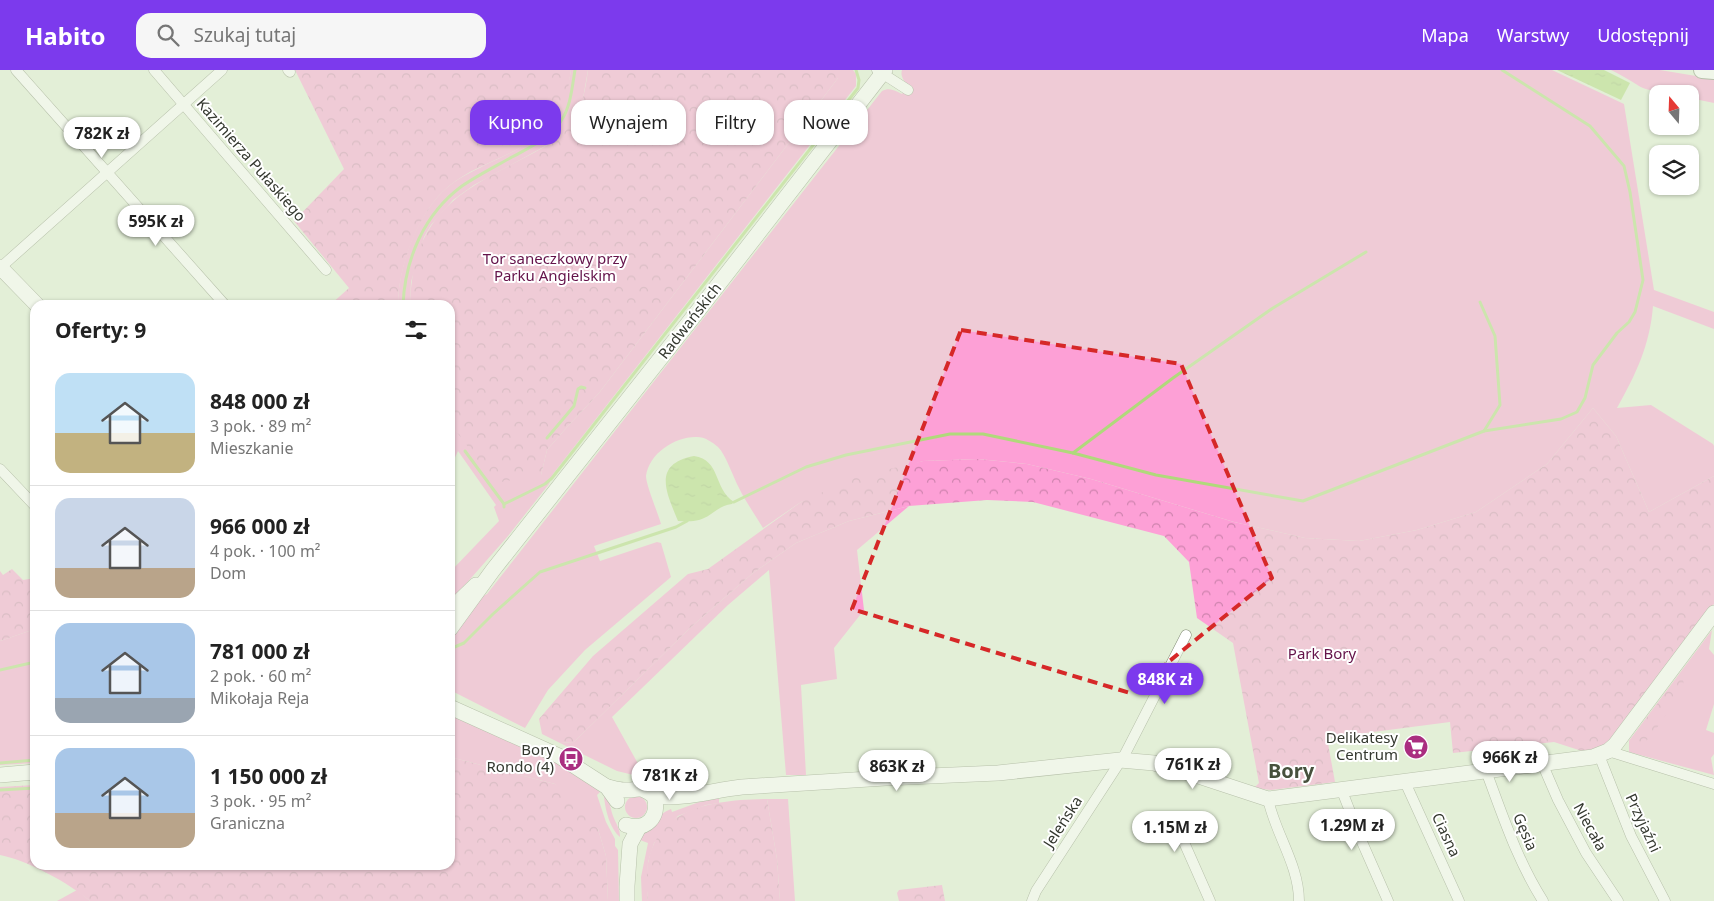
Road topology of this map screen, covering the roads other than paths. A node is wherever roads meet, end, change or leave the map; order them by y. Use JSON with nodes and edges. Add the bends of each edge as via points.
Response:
{"nodes":[{"id":1,"x":16,"y":70,"type":"edge"},
{"id":2,"x":154,"y":70,"type":"edge"},
{"id":3,"x":222,"y":70,"type":"edge"},
{"id":4,"x":1702,"y":70,"type":"edge"},
{"id":5,"x":881,"y":71,"type":"edge"},
{"id":6,"x":1714,"y":72,"type":"edge"},
{"id":7,"x":908,"y":90,"type":"dead end"},
{"id":8,"x":184,"y":105,"type":"junction"},
{"id":9,"x":106,"y":173,"type":"junction"},
{"id":10,"x":0,"y":267,"type":"edge"},
{"id":11,"x":326,"y":270,"type":"dead end"},
{"id":12,"x":32,"y":300,"type":"edge"},
{"id":13,"x":220,"y":300,"type":"edge"},
{"id":14,"x":0,"y":469,"type":"edge"},
{"id":15,"x":30,"y":501,"type":"edge"},
{"id":16,"x":493,"y":570,"type":"junction"},
{"id":17,"x":455,"y":605,"type":"edge"},
{"id":18,"x":1714,"y":613,"type":"edge"},
{"id":19,"x":455,"y":622,"type":"edge"},
{"id":20,"x":1186,"y":635,"type":"dead end"},
{"id":21,"x":455,"y":702,"type":"edge"},
{"id":22,"x":455,"y":709,"type":"edge"},
{"id":23,"x":481,"y":720,"type":"junction"},
{"id":24,"x":1604,"y":753,"type":"junction"},
{"id":25,"x":1120,"y":760,"type":"junction"},
{"id":26,"x":1542,"y":763,"type":"junction"},
{"id":27,"x":1486,"y":771,"type":"junction"},
{"id":28,"x":30,"y":772,"type":"edge"},
{"id":29,"x":0,"y":775,"type":"edge"},
{"id":30,"x":1404,"y":782,"type":"junction"},
{"id":31,"x":1714,"y":784,"type":"edge"},
{"id":32,"x":1342,"y":791,"type":"junction"},
{"id":33,"x":621,"y":796,"type":"junction"},
{"id":34,"x":1268,"y":799,"type":"junction"},
{"id":35,"x":655,"y":802,"type":"junction"},
{"id":36,"x":1190,"y":817,"type":"dead end"},
{"id":37,"x":632,"y":826,"type":"junction"},
{"id":38,"x":627,"y":901,"type":"edge"},
{"id":39,"x":1032,"y":901,"type":"edge"},
{"id":40,"x":1210,"y":901,"type":"edge"},
{"id":41,"x":1299,"y":901,"type":"edge"},
{"id":42,"x":1388,"y":901,"type":"edge"},
{"id":43,"x":1460,"y":901,"type":"edge"},
{"id":44,"x":1542,"y":901,"type":"edge"},
{"id":45,"x":1618,"y":901,"type":"edge"},
{"id":46,"x":1664,"y":901,"type":"edge"}],
"edges":[{"from":1,"to":9,"type":"street"},
{"from":2,"to":8,"type":"street","name":"Kazimierza Pułaskiego"},
{"from":3,"to":8,"type":"street"},
{"from":4,"to":6,"type":"main road"},
{"from":5,"to":7,"type":"street"},
{"from":5,"to":16,"type":"street","name":"Radwańskich","via":[[690,321]]},
{"from":8,"to":9,"type":"street"},
{"from":8,"to":11,"type":"street","name":"Kazimierza Pułaskiego"},
{"from":9,"to":10,"type":"street"},
{"from":9,"to":13,"type":"street"},
{"from":10,"to":12,"type":"street"},
{"from":14,"to":15,"type":"street"},
{"from":16,"to":17,"type":"street","name":"Radwańskich"},
{"from":16,"to":19,"type":"street","name":"Radwańskich"},
{"from":18,"to":24,"type":"street","via":[[1618,741]]},
{"from":20,"to":25,"type":"street","name":"Jeleńska"},
{"from":21,"to":23,"type":"street"},
{"from":22,"to":23,"type":"street"},
{"from":23,"to":33,"type":"street","via":[[559,756]]},
{"from":24,"to":26,"type":"street"},
{"from":24,"to":31,"type":"street"},
{"from":24,"to":46,"type":"street","name":"Przyjaźni","via":[[1608,780],[1631,836]]},
{"from":25,"to":34,"type":"street","via":[[1154,763]]},
{"from":25,"to":35,"type":"street","via":[[998,772],[742,787]]},
{"from":25,"to":39,"type":"street","name":"Jeleńska"},
{"from":26,"to":27,"type":"street"},
{"from":26,"to":45,"type":"street","name":"Niecała","via":[[1586,853]]},
{"from":27,"to":30,"type":"street"},
{"from":27,"to":44,"type":"street","name":"Gęsia","via":[[1516,851]]},
{"from":28,"to":29,"type":"street"},
{"from":30,"to":32,"type":"street"},
{"from":30,"to":43,"type":"street","name":"Ciasna"},
{"from":32,"to":34,"type":"street"},
{"from":32,"to":42,"type":"street"},
{"from":33,"to":35,"type":"street","via":[[639,788]]},
{"from":33,"to":37,"type":"street","via":[[618,814]]},
{"from":34,"to":41,"type":"street","via":[[1293,871]]},
{"from":35,"to":37,"type":"street","via":[[651,820]]},
{"from":36,"to":40,"type":"street","via":[[1182,820],[1179,831]]},
{"from":37,"to":38,"type":"street"}]}
